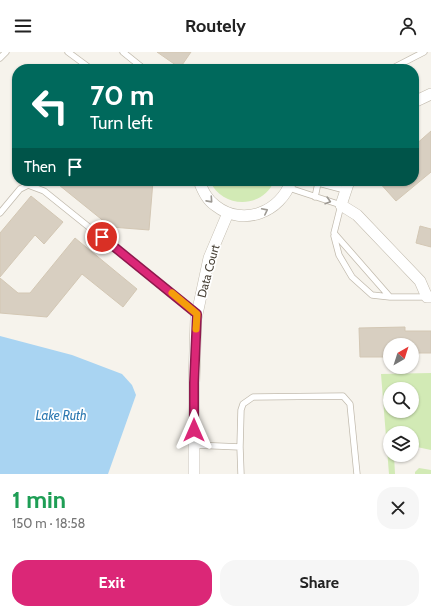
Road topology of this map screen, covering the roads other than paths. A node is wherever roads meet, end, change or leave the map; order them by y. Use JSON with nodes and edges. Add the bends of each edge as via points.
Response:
{"nodes":[{"id":1,"x":6,"y":52,"type":"edge"},
{"id":2,"x":68,"y":52,"type":"edge"},
{"id":3,"x":123,"y":52,"type":"edge"},
{"id":4,"x":424,"y":52,"type":"edge"},
{"id":5,"x":0,"y":58,"type":"edge"},
{"id":6,"x":84,"y":64,"type":"edge"},
{"id":7,"x":138,"y":64,"type":"edge"},
{"id":8,"x":401,"y":64,"type":"edge"},
{"id":9,"x":431,"y":94,"type":"edge"},
{"id":10,"x":419,"y":100,"type":"edge"},
{"id":11,"x":26,"y":186,"type":"edge"},
{"id":12,"x":31,"y":186,"type":"edge"},
{"id":13,"x":201,"y":186,"type":"edge"},
{"id":14,"x":289,"y":186,"type":"edge"},
{"id":15,"x":292,"y":186,"type":"edge"},
{"id":16,"x":317,"y":186,"type":"edge"},
{"id":17,"x":347,"y":186,"type":"edge"},
{"id":18,"x":315,"y":197,"type":"junction"},
{"id":19,"x":341,"y":204,"type":"junction"},
{"id":20,"x":0,"y":213,"type":"edge"},
{"id":21,"x":228,"y":213,"type":"junction"},
{"id":22,"x":334,"y":233,"type":"junction"},
{"id":23,"x":390,"y":296,"type":"junction"},
{"id":24,"x":429,"y":297,"type":"edge"},
{"id":25,"x":197,"y":314,"type":"junction"},
{"id":26,"x":194,"y":445,"type":"junction"},
{"id":27,"x":240,"y":446,"type":"junction"},
{"id":28,"x":194,"y":474,"type":"edge"},
{"id":29,"x":241,"y":474,"type":"edge"},
{"id":30,"x":356,"y":474,"type":"edge"}],
"edges":[{"from":1,"to":5,"type":"lane"},
{"from":2,"to":6,"type":"lane"},
{"from":3,"to":7,"type":"lane"},
{"from":4,"to":8,"type":"lane"},
{"from":9,"to":10,"type":"street"},
{"from":11,"to":20,"type":"lane","via":[[20,189]]},
{"from":12,"to":25,"type":"lane","via":[[44,191]]},
{"from":13,"to":21,"type":"street","one_way":true,"via":[[204,194],[215,206]]},
{"from":21,"to":14,"type":"street","one_way":true,"via":[[244,216],[261,214],[276,206]]},
{"from":15,"to":18,"type":"lane"},
{"from":16,"to":18,"type":"lane"},
{"from":17,"to":19,"type":"street"},
{"from":18,"to":19,"type":"lane","one_way":true},
{"from":19,"to":22,"type":"lane"},
{"from":19,"to":24,"type":"street","via":[[357,215],[420,281]]},
{"from":21,"to":25,"type":"street","name":"Data Court","via":[[209,258]]},
{"from":22,"to":23,"type":"lane"},
{"from":22,"to":23,"type":"lane","via":[[339,255],[352,277],[372,296]]},
{"from":23,"to":24,"type":"lane"},
{"from":25,"to":26,"type":"street","name":"Data Court"},
{"from":26,"to":27,"type":"lane"},
{"from":26,"to":28,"type":"street","name":"Data Court"},
{"from":27,"to":29,"type":"lane"},
{"from":27,"to":30,"type":"lane","via":[[241,410],[243,404],[254,397],[343,396],[350,404]]}]}
